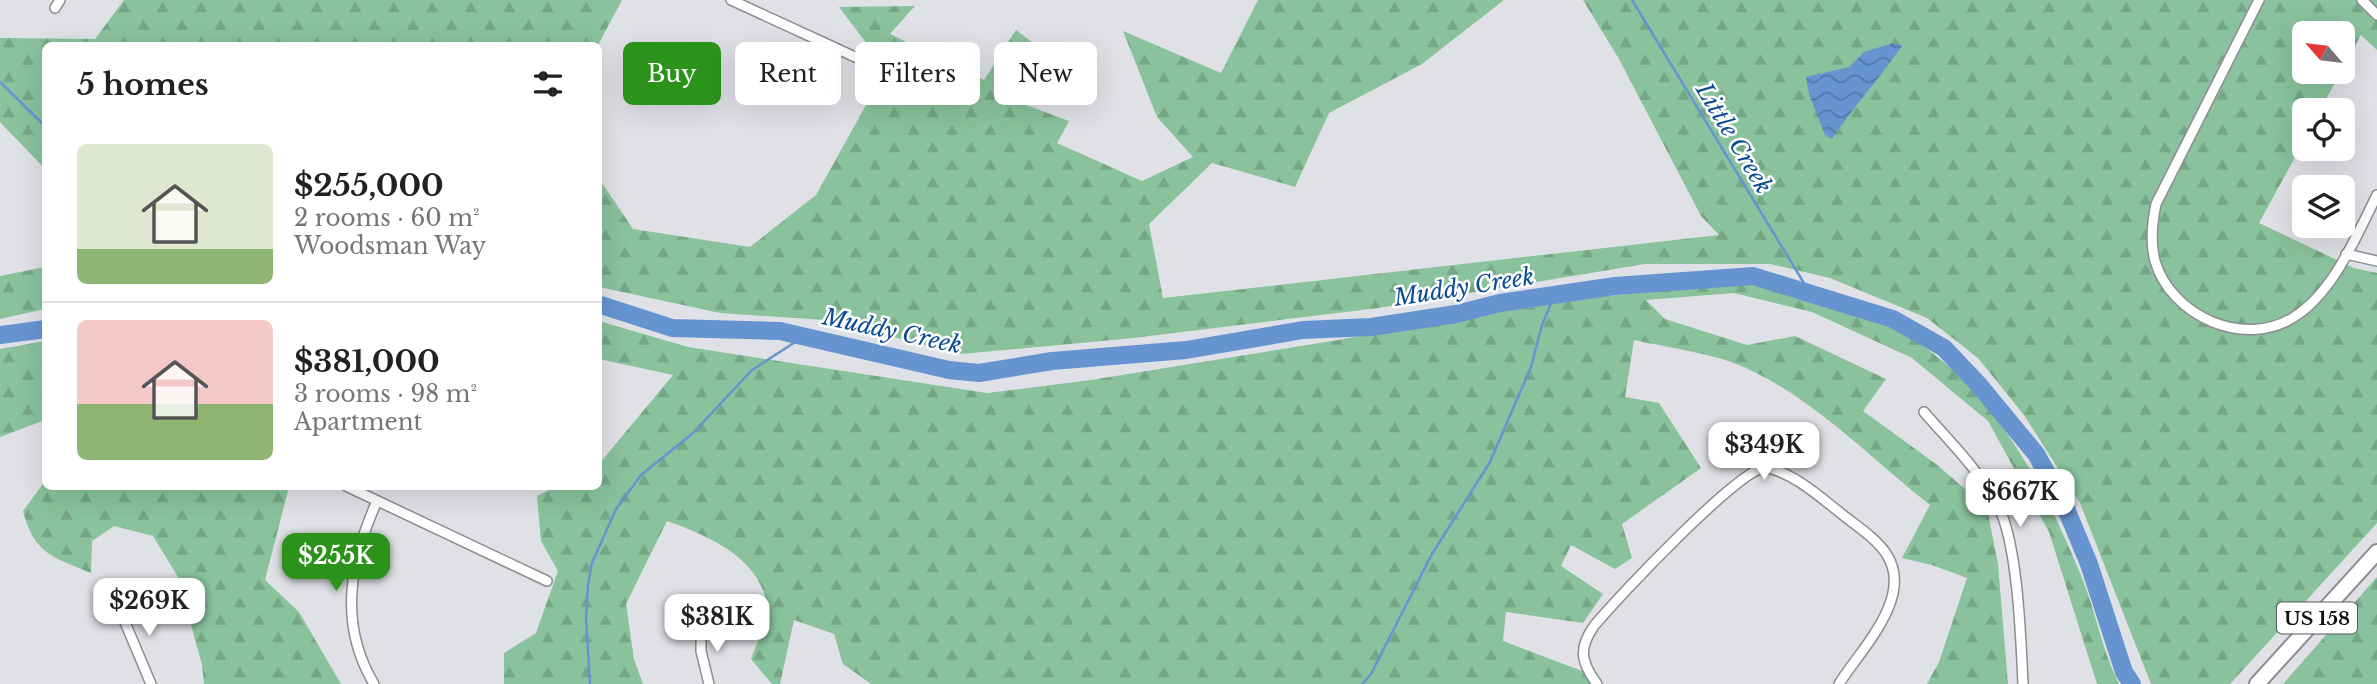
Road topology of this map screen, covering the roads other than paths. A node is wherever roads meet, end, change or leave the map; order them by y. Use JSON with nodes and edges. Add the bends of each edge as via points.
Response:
{"nodes":[{"id":1,"x":731,"y":0,"type":"edge"},
{"id":2,"x":2259,"y":0,"type":"edge"},
{"id":3,"x":2362,"y":0,"type":"edge"},
{"id":4,"x":2377,"y":15,"type":"edge"},
{"id":5,"x":855,"y":57,"type":"dead end"},
{"id":6,"x":2377,"y":195,"type":"edge"},
{"id":7,"x":2346,"y":254,"type":"junction"},
{"id":8,"x":2377,"y":261,"type":"edge"},
{"id":9,"x":1924,"y":412,"type":"dead end"},
{"id":10,"x":354,"y":490,"type":"edge"},
{"id":11,"x":377,"y":501,"type":"junction"},
{"id":12,"x":2377,"y":552,"type":"edge"},
{"id":13,"x":547,"y":581,"type":"dead end"},
{"id":14,"x":116,"y":601,"type":"dead end"},
{"id":15,"x":701,"y":628,"type":"dead end"},
{"id":16,"x":151,"y":684,"type":"edge"},
{"id":17,"x":374,"y":684,"type":"edge"},
{"id":18,"x":709,"y":684,"type":"edge"},
{"id":19,"x":1597,"y":684,"type":"edge"},
{"id":20,"x":1839,"y":684,"type":"edge"},
{"id":21,"x":2023,"y":684,"type":"edge"},
{"id":22,"x":2258,"y":684,"type":"edge"}],
"edges":[{"from":1,"to":5,"type":"street"},
{"from":2,"to":7,"type":"street","via":[[2156,204],[2151,238],[2156,263],[2175,297],[2195,314],[2227,327],[2253,329],[2282,323],[2304,309]]},
{"from":3,"to":4,"type":"street"},
{"from":6,"to":7,"type":"street"},
{"from":7,"to":8,"type":"street"},
{"from":9,"to":21,"type":"street","via":[[1985,483],[1998,505],[2019,614]]},
{"from":10,"to":11,"type":"street"},
{"from":11,"to":13,"type":"street"},
{"from":11,"to":17,"type":"street","via":[[355,557],[351,600],[359,650]]},
{"from":12,"to":22,"type":"main road","number":"US 158"},
{"from":14,"to":16,"type":"street"},
{"from":15,"to":18,"type":"street"},
{"from":19,"to":20,"type":"street","via":[[1581,656],[1594,626],[1694,523],[1745,476],[1765,467],[1785,474],[1828,503],[1873,539],[1891,562],[1895,580],[1891,600]]}]}
